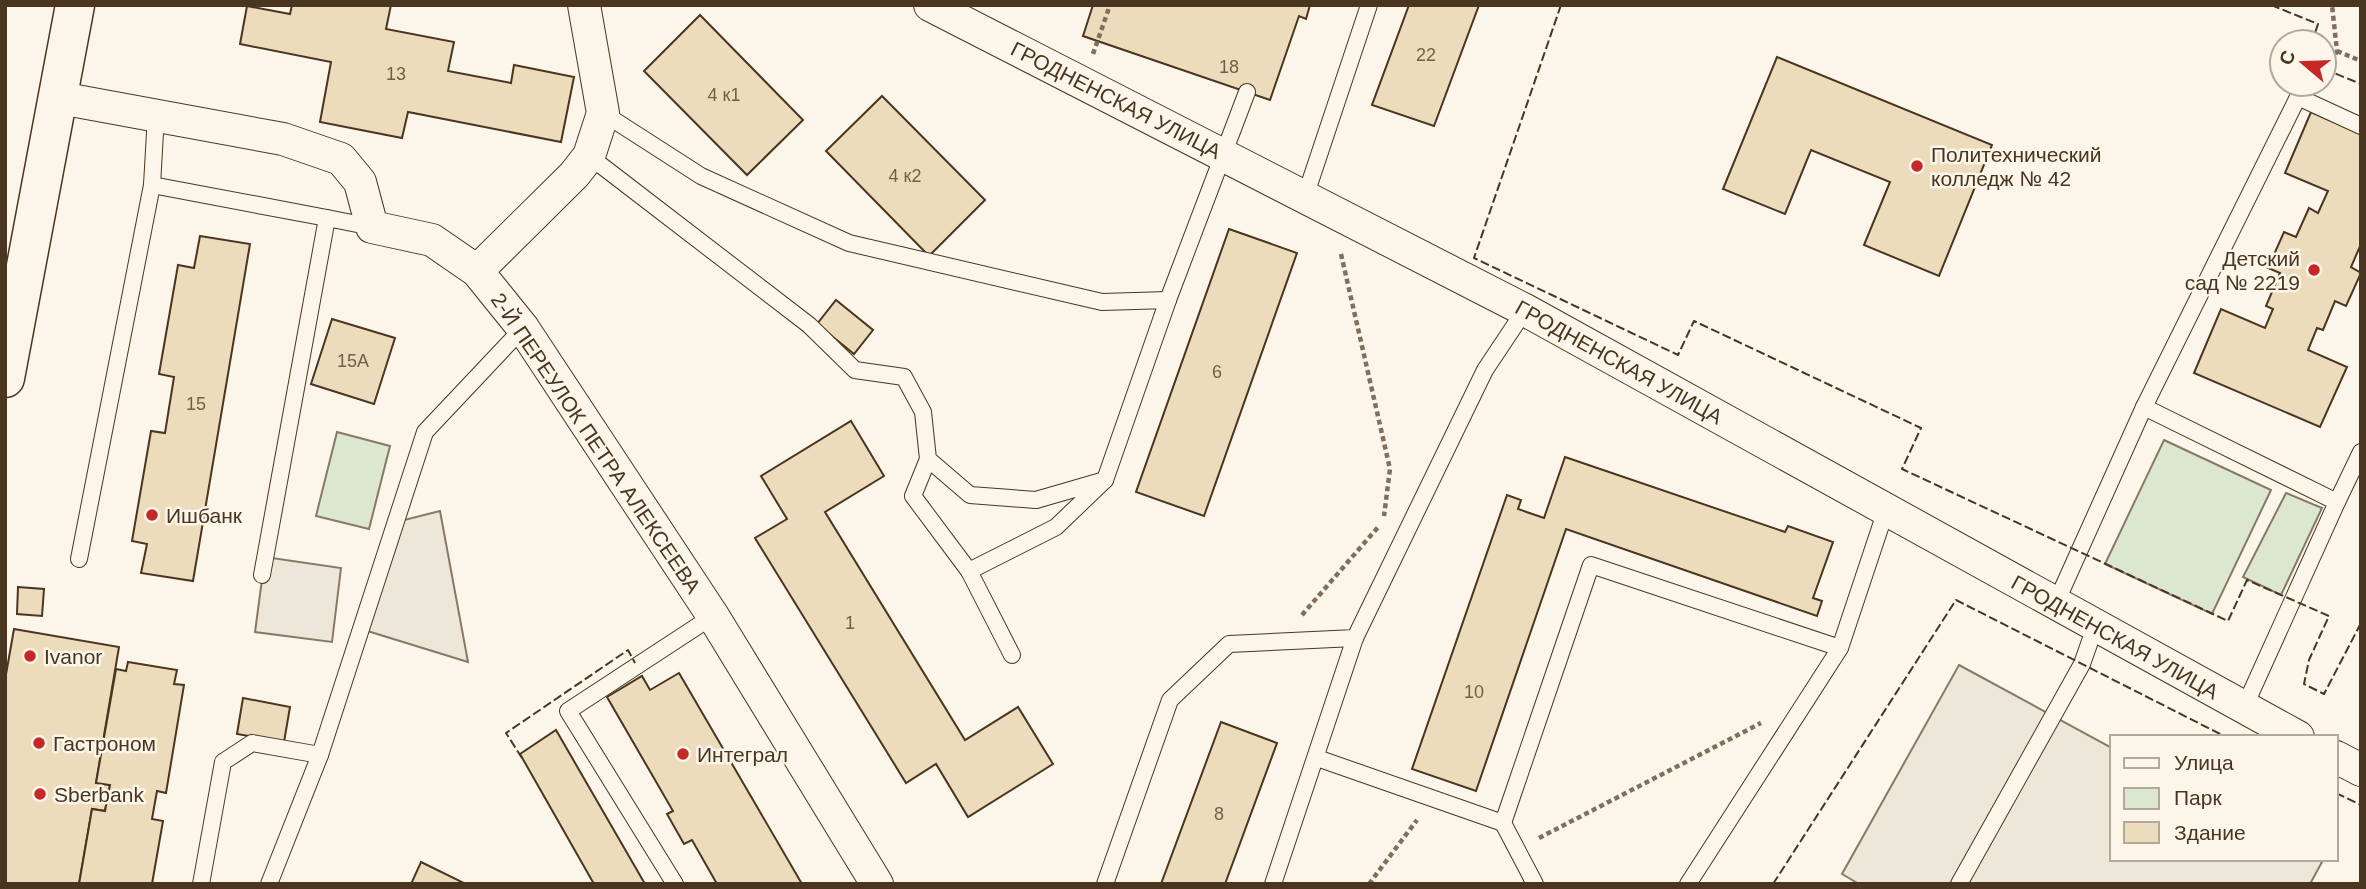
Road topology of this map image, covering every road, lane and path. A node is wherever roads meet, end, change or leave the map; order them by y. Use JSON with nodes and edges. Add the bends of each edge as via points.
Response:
{"nodes":[{"id":1,"x":75,"y":5,"type":"edge"},
{"id":2,"x":584,"y":5,"type":"edge"},
{"id":3,"x":930,"y":5,"type":"edge"},
{"id":4,"x":1110,"y":5,"type":"edge"},
{"id":5,"x":1369,"y":5,"type":"edge"},
{"id":6,"x":2332,"y":5,"type":"edge"},
{"id":7,"x":2334,"y":28,"type":"edge"},
{"id":8,"x":1097,"y":41,"type":"dead end"},
{"id":9,"x":2338,"y":51,"type":"edge"},
{"id":10,"x":2361,"y":61,"type":"edge"},
{"id":11,"x":1248,"y":92,"type":"dead end"},
{"id":12,"x":60,"y":98,"type":"junction"},
{"id":13,"x":603,"y":113,"type":"junction"},
{"id":14,"x":156,"y":115,"type":"junction"},
{"id":15,"x":2361,"y":126,"type":"edge"},
{"id":16,"x":589,"y":156,"type":"junction"},
{"id":17,"x":1224,"y":156,"type":"junction"},
{"id":18,"x":152,"y":185,"type":"junction"},
{"id":19,"x":1318,"y":205,"type":"junction"},
{"id":20,"x":327,"y":218,"type":"junction"},
{"id":21,"x":372,"y":227,"type":"junction"},
{"id":22,"x":477,"y":271,"type":"junction"},
{"id":23,"x":1168,"y":300,"type":"junction"},
{"id":24,"x":1525,"y":310,"type":"junction"},
{"id":25,"x":523,"y":328,"type":"junction"},
{"id":26,"x":5,"y":378,"type":"edge"},
{"id":27,"x":2144,"y":407,"type":"junction"},
{"id":28,"x":2361,"y":452,"type":"edge"},
{"id":29,"x":929,"y":459,"type":"junction"},
{"id":30,"x":1105,"y":480,"type":"junction"},
{"id":31,"x":2337,"y":502,"type":"junction"},
{"id":32,"x":1886,"y":510,"type":"junction"},
{"id":33,"x":79,"y":559,"type":"dead end"},
{"id":34,"x":969,"y":571,"type":"junction"},
{"id":35,"x":262,"y":575,"type":"dead end"},
{"id":36,"x":2054,"y":605,"type":"junction"},
{"id":37,"x":713,"y":616,"type":"junction"},
{"id":38,"x":2095,"y":627,"type":"junction"},
{"id":39,"x":1355,"y":638,"type":"junction"},
{"id":40,"x":1279,"y":641,"type":"junction"},
{"id":41,"x":1840,"y":648,"type":"junction"},
{"id":42,"x":1012,"y":656,"type":"dead end"},
{"id":43,"x":1807,"y":699,"type":"junction"},
{"id":44,"x":2244,"y":708,"type":"junction"},
{"id":45,"x":2294,"y":735,"type":"edge"},
{"id":46,"x":320,"y":755,"type":"junction"},
{"id":47,"x":1317,"y":758,"type":"junction"},
{"id":48,"x":2338,"y":758,"type":"edge"},
{"id":49,"x":2361,"y":770,"type":"edge"},
{"id":50,"x":1433,"y":798,"type":"junction"},
{"id":51,"x":1503,"y":823,"type":"junction"},
{"id":52,"x":1517,"y":850,"type":"junction"},
{"id":53,"x":201,"y":884,"type":"edge"},
{"id":54,"x":269,"y":884,"type":"edge"},
{"id":55,"x":675,"y":884,"type":"edge"},
{"id":56,"x":877,"y":884,"type":"edge"},
{"id":57,"x":1105,"y":884,"type":"edge"},
{"id":58,"x":1273,"y":884,"type":"edge"},
{"id":59,"x":1369,"y":884,"type":"edge"},
{"id":60,"x":1535,"y":884,"type":"edge"},
{"id":61,"x":1688,"y":884,"type":"edge"},
{"id":62,"x":1959,"y":884,"type":"edge"}],
"edges":[{"from":1,"to":12,"type":"main road"},
{"from":2,"to":13,"type":"street"},
{"from":3,"to":17,"type":"street","name":"ГРОДНЕНСКАЯ УЛИЦА"},
{"from":4,"to":8,"type":"path"},
{"from":5,"to":19,"type":"lane"},
{"from":6,"to":7,"type":"path"},
{"from":9,"to":10,"type":"path"},
{"from":11,"to":17,"type":"lane"},
{"from":12,"to":14,"type":"street"},
{"from":12,"to":26,"type":"main road"},
{"from":13,"to":16,"type":"street"},
{"from":13,"to":23,"type":"lane","via":[[701,176],[849,243],[1102,302]]},
{"from":14,"to":18,"type":"lane"},
{"from":14,"to":21,"type":"street","via":[[283,139],[341,159],[360,182]]},
{"from":15,"to":27,"type":"lane","via":[[2298,97]]},
{"from":16,"to":22,"type":"street"},
{"from":16,"to":29,"type":"lane","via":[[809,325],[855,370],[904,377],[923,412]]},
{"from":17,"to":19,"type":"street","name":"ГРОДНЕНСКАЯ УЛИЦА"},
{"from":17,"to":23,"type":"lane"},
{"from":18,"to":20,"type":"lane"},
{"from":18,"to":33,"type":"lane"},
{"from":19,"to":24,"type":"street","name":"ГРОДНЕНСКАЯ УЛИЦА"},
{"from":19,"to":40,"type":"path","via":[[1390,469],[1384,520]]},
{"from":20,"to":21,"type":"lane"},
{"from":20,"to":35,"type":"lane"},
{"from":21,"to":22,"type":"street","name":"2-Й ПЕРЕУЛОК ПЕТРА АЛЕКСЕЕВА","via":[[432,240]]},
{"from":22,"to":25,"type":"street","name":"2-Й ПЕРЕУЛОК ПЕТРА АЛЕКСЕЕВА"},
{"from":23,"to":30,"type":"lane"},
{"from":24,"to":32,"type":"street","name":"ГРОДНЕНСКАЯ УЛИЦА"},
{"from":24,"to":39,"type":"lane","via":[[1485,370]]},
{"from":25,"to":37,"type":"street","name":"2-Й ПЕРЕУЛОК ПЕТРА АЛЕКСЕЕВА"},
{"from":25,"to":46,"type":"lane","via":[[425,432]]},
{"from":27,"to":31,"type":"lane"},
{"from":27,"to":36,"type":"lane"},
{"from":28,"to":31,"type":"lane"},
{"from":29,"to":30,"type":"lane","via":[[970,495],[1037,500]]},
{"from":29,"to":34,"type":"lane","via":[[913,496]]},
{"from":30,"to":34,"type":"lane","via":[[1056,527]]},
{"from":31,"to":44,"type":"lane"},
{"from":32,"to":36,"type":"street","name":"ГРОДНЕНСКАЯ УЛИЦА"},
{"from":32,"to":41,"type":"lane"},
{"from":34,"to":42,"type":"lane"},
{"from":36,"to":38,"type":"street","name":"ГРОДНЕНСКАЯ УЛИЦА"},
{"from":37,"to":55,"type":"lane","via":[[568,711]]},
{"from":37,"to":56,"type":"street","name":"2-Й ПЕРЕУЛОК ПЕТРА АЛЕКСЕЕВА"},
{"from":38,"to":44,"type":"street","name":"ГРОДНЕНСКАЯ УЛИЦА"},
{"from":38,"to":62,"type":"lane","via":[[2082,664]]},
{"from":39,"to":40,"type":"lane"},
{"from":39,"to":47,"type":"lane"},
{"from":40,"to":57,"type":"lane","via":[[1229,643],[1170,700]]},
{"from":41,"to":43,"type":"lane"},
{"from":41,"to":51,"type":"lane","via":[[1591,565]]},
{"from":43,"to":52,"type":"path"},
{"from":43,"to":61,"type":"lane"},
{"from":44,"to":45,"type":"street","name":"ГРОДНЕНСКАЯ УЛИЦА"},
{"from":46,"to":53,"type":"lane","via":[[252,743],[223,762]]},
{"from":46,"to":54,"type":"lane"},
{"from":47,"to":50,"type":"lane"},
{"from":47,"to":58,"type":"lane"},
{"from":48,"to":49,"type":"street"},
{"from":50,"to":51,"type":"lane"},
{"from":50,"to":59,"type":"path"},
{"from":51,"to":52,"type":"lane"},
{"from":52,"to":60,"type":"lane"}]}
